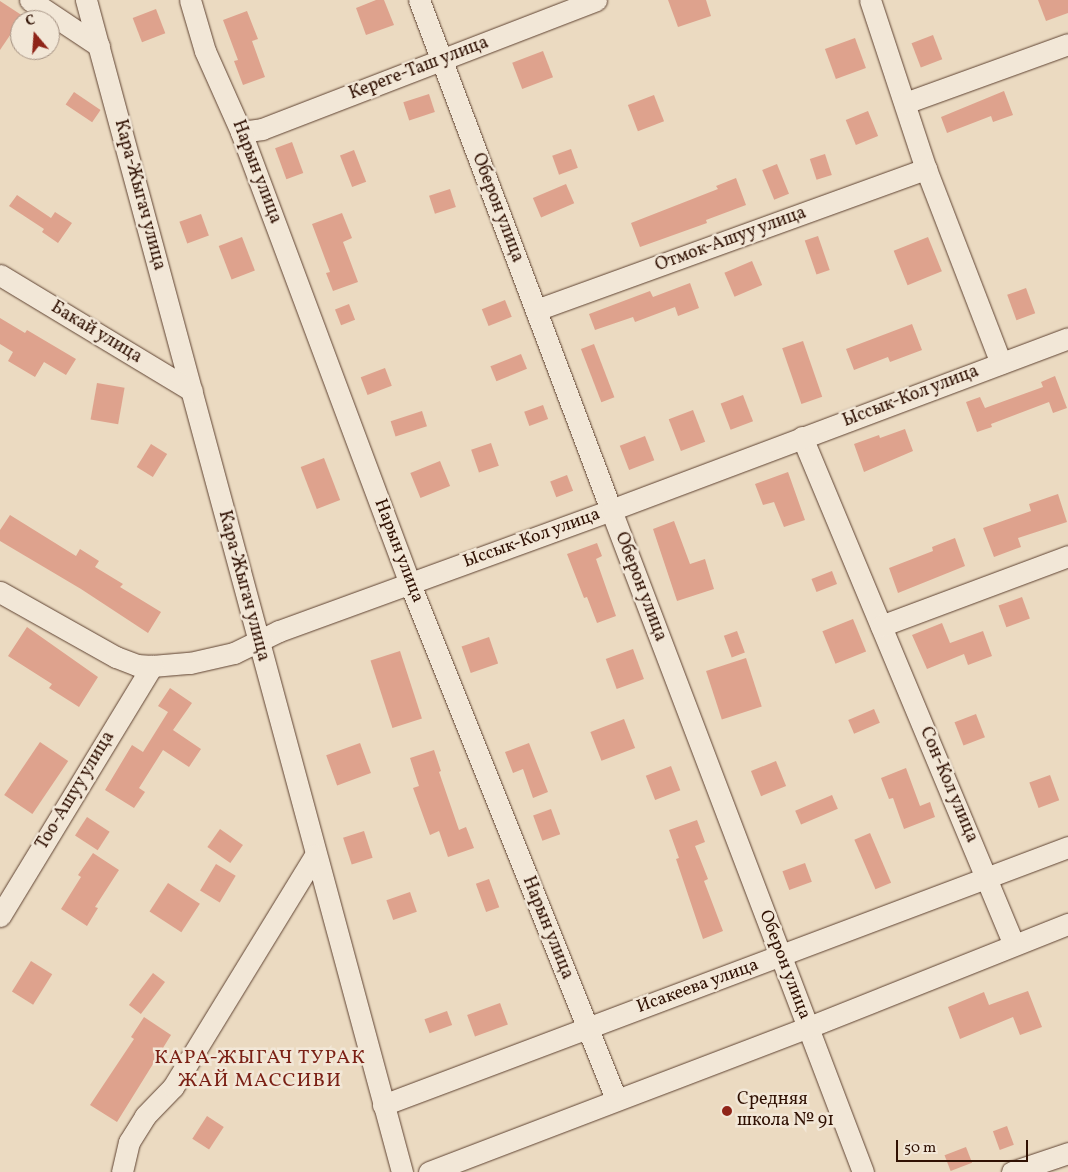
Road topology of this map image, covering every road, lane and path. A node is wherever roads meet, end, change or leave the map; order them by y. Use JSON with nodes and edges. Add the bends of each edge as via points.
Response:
{"nodes":[{"id":1,"x":30,"y":0,"type":"edge"},
{"id":2,"x":86,"y":0,"type":"edge"},
{"id":3,"x":190,"y":0,"type":"edge"},
{"id":4,"x":419,"y":0,"type":"edge"},
{"id":5,"x":596,"y":0,"type":"edge"},
{"id":6,"x":870,"y":0,"type":"edge"},
{"id":7,"x":1068,"y":44,"type":"edge"},
{"id":8,"x":99,"y":46,"type":"junction"},
{"id":9,"x":442,"y":61,"type":"junction"},
{"id":10,"x":905,"y":103,"type":"junction"},
{"id":11,"x":242,"y":132,"type":"junction"},
{"id":12,"x":926,"y":169,"type":"junction"},
{"id":13,"x":0,"y":275,"type":"edge"},
{"id":14,"x":536,"y":310,"type":"junction"},
{"id":15,"x":1068,"y":338,"type":"edge"},
{"id":16,"x":1001,"y":363,"type":"junction"},
{"id":17,"x":192,"y":391,"type":"junction"},
{"id":18,"x":802,"y":437,"type":"junction"},
{"id":19,"x":610,"y":510,"type":"junction"},
{"id":20,"x":1068,"y":556,"type":"edge"},
{"id":21,"x":410,"y":584,"type":"junction"},
{"id":22,"x":0,"y":592,"type":"edge"},
{"id":23,"x":881,"y":626,"type":"junction"},
{"id":24,"x":258,"y":642,"type":"junction"},
{"id":25,"x":152,"y":666,"type":"junction"},
{"id":26,"x":1068,"y":847,"type":"edge"},
{"id":27,"x":315,"y":854,"type":"junction"},
{"id":28,"x":987,"y":879,"type":"junction"},
{"id":29,"x":0,"y":916,"type":"edge"},
{"id":30,"x":1068,"y":924,"type":"edge"},
{"id":31,"x":1014,"y":945,"type":"junction"},
{"id":32,"x":780,"y":957,"type":"junction"},
{"id":33,"x":586,"y":1027,"type":"junction"},
{"id":34,"x":808,"y":1028,"type":"junction"},
{"id":35,"x":616,"y":1099,"type":"junction"},
{"id":36,"x":383,"y":1105,"type":"junction"},
{"id":37,"x":1068,"y":1153,"type":"edge"},
{"id":38,"x":122,"y":1172,"type":"edge"},
{"id":39,"x":402,"y":1172,"type":"edge"},
{"id":40,"x":429,"y":1172,"type":"edge"},
{"id":41,"x":863,"y":1172,"type":"edge"},
{"id":42,"x":1012,"y":1172,"type":"edge"}],
"edges":[{"from":1,"to":8,"type":"street"},
{"from":2,"to":8,"type":"street","name":"Кара-Жыгач улица"},
{"from":3,"to":11,"type":"street","name":"Нарын улица","via":[[205,52]]},
{"from":4,"to":9,"type":"street","name":"Оберон улица"},
{"from":5,"to":9,"type":"street","name":"Кереге-Таш улица"},
{"from":6,"to":10,"type":"street"},
{"from":7,"to":10,"type":"street"},
{"from":8,"to":17,"type":"street","name":"Кара-Жыгач улица"},
{"from":9,"to":11,"type":"street","name":"Кереге-Таш улица","via":[[262,129]]},
{"from":9,"to":14,"type":"street","name":"Оберон улица"},
{"from":10,"to":12,"type":"street"},
{"from":11,"to":21,"type":"street","name":"Нарын улица"},
{"from":12,"to":14,"type":"street","name":"Отмок-Ашуу улица"},
{"from":12,"to":16,"type":"street"},
{"from":13,"to":17,"type":"street","name":"Бакай улица"},
{"from":14,"to":19,"type":"street","name":"Оберон улица"},
{"from":15,"to":16,"type":"street","name":"Ыссык-Кол улица"},
{"from":16,"to":18,"type":"street","name":"Ыссык-Кол улица"},
{"from":17,"to":24,"type":"street","name":"Кара-Жыгач улица"},
{"from":18,"to":19,"type":"street","name":"Ыссык-Кол улица"},
{"from":18,"to":23,"type":"street","name":"Сон-Кол улица"},
{"from":19,"to":21,"type":"street","name":"Ыссык-Кол улица"},
{"from":19,"to":32,"type":"street","name":"Оберон улица"},
{"from":20,"to":23,"type":"street"},
{"from":21,"to":24,"type":"street","name":"Ыссык-Кол улица","via":[[279,631]]},
{"from":21,"to":33,"type":"street","name":"Нарын улица"},
{"from":22,"to":25,"type":"street","name":"Ыссык-Кол улица","via":[[116,657],[137,665]]},
{"from":23,"to":28,"type":"street","name":"Сон-Кол улица"},
{"from":24,"to":25,"type":"street","name":"Ыссык-Кол улица","via":[[234,653],[190,663]]},
{"from":24,"to":27,"type":"street","name":"Кара-Жыгач улица"},
{"from":25,"to":29,"type":"street","name":"Тоо-Ашуу улица"},
{"from":26,"to":28,"type":"street","name":"Исакеева улица"},
{"from":27,"to":36,"type":"street","name":"Кара-Жыгач улица"},
{"from":27,"to":38,"type":"street","via":[[173,1087],[146,1116],[129,1142]]},
{"from":28,"to":31,"type":"street","name":"Сон-Кол улица"},
{"from":28,"to":32,"type":"street","name":"Исакеева улица"},
{"from":30,"to":31,"type":"street"},
{"from":31,"to":34,"type":"street"},
{"from":32,"to":33,"type":"street","name":"Исакеева улица"},
{"from":32,"to":34,"type":"street","name":"Оберон улица"},
{"from":33,"to":35,"type":"street","name":"Нарын улица"},
{"from":33,"to":36,"type":"street","name":"Исакеева улица"},
{"from":34,"to":35,"type":"street"},
{"from":34,"to":41,"type":"street","name":"Оберон улица"},
{"from":35,"to":40,"type":"street"},
{"from":36,"to":39,"type":"street","name":"Кара-Жыгач улица"},
{"from":37,"to":42,"type":"street"}]}
